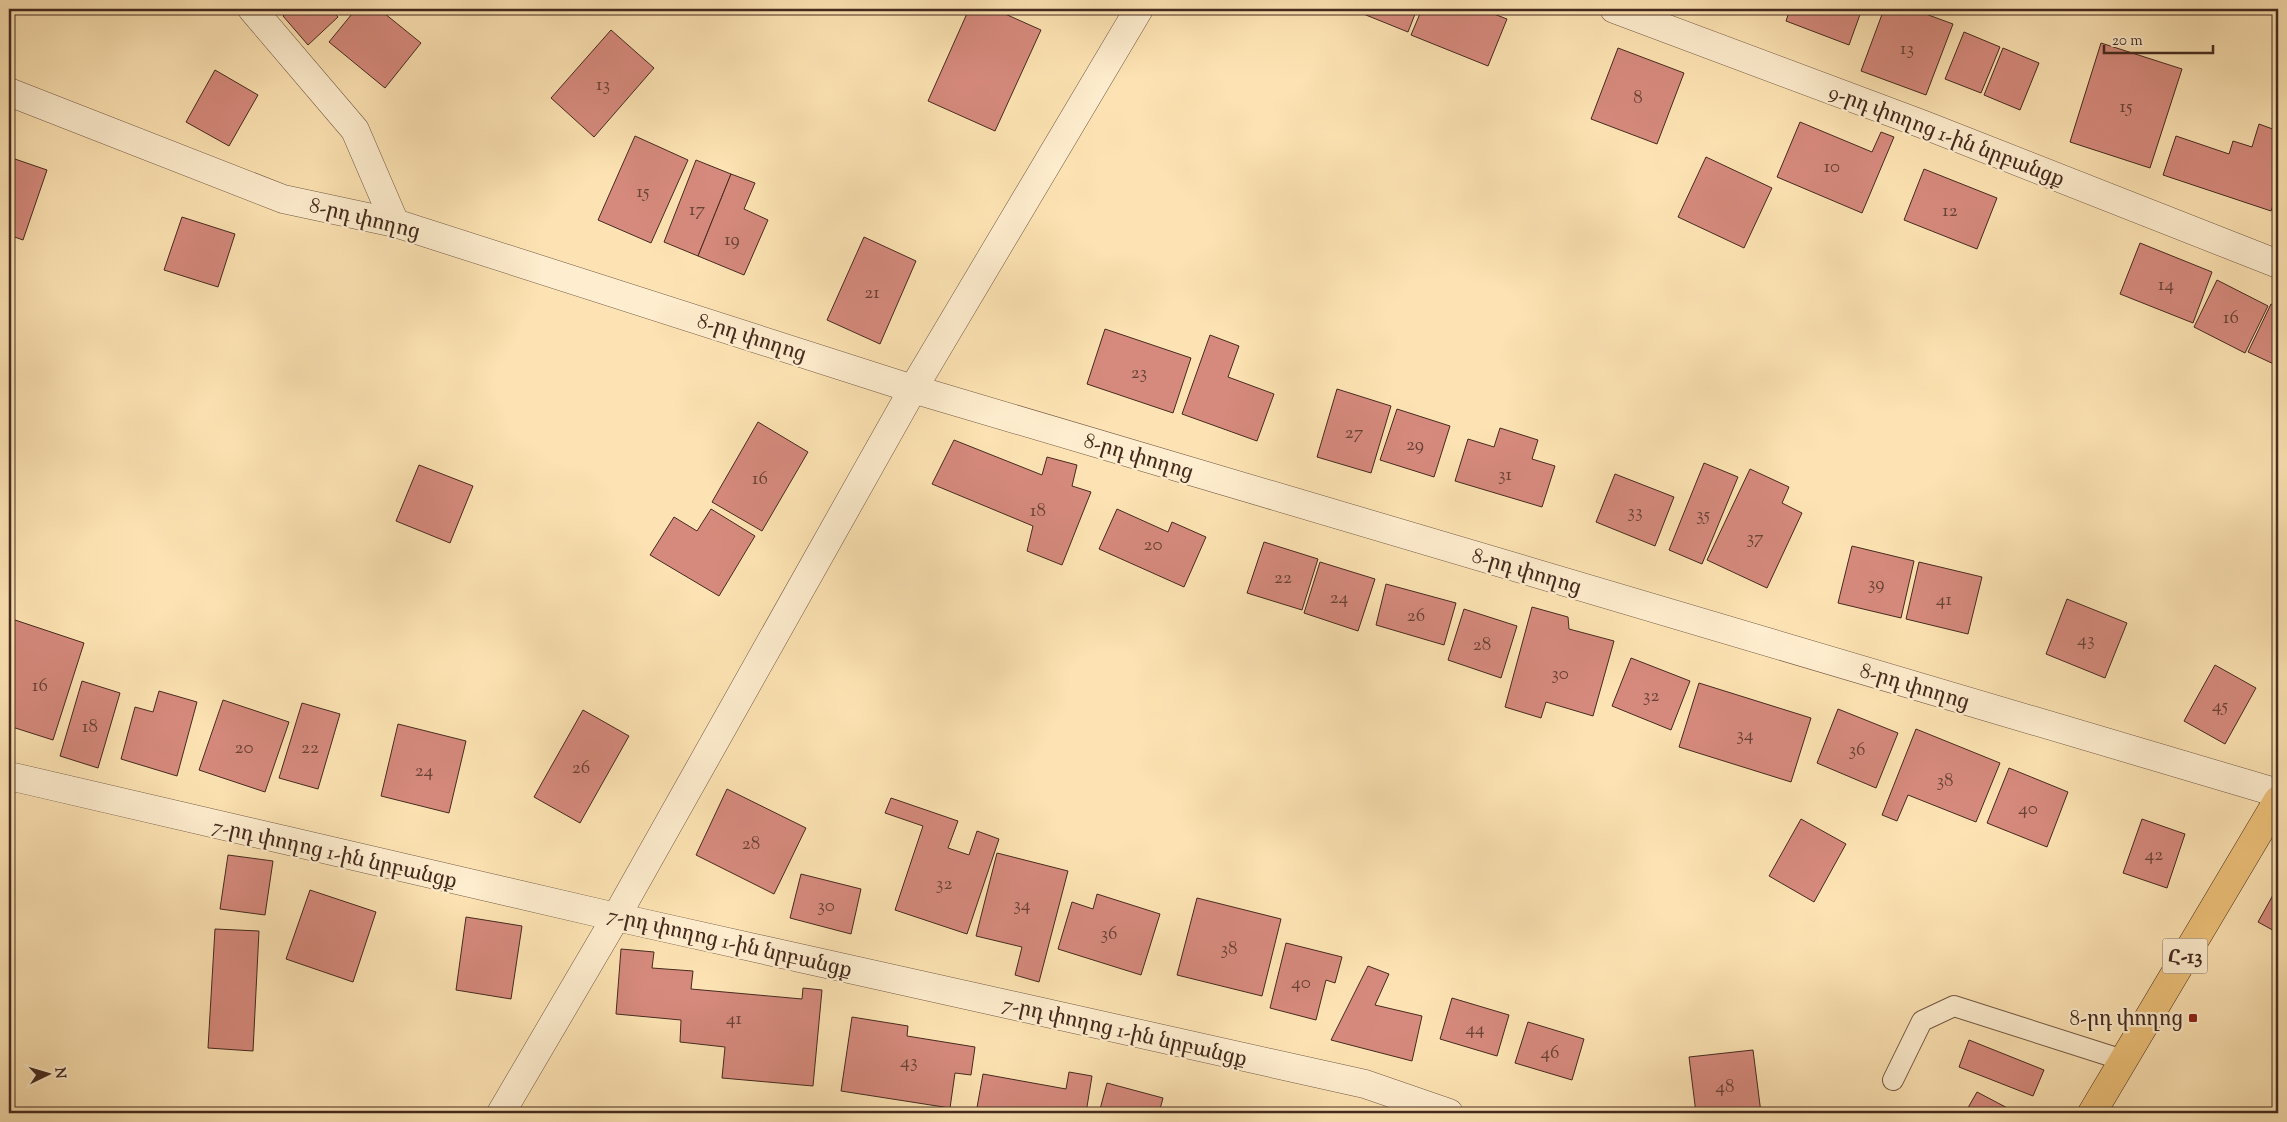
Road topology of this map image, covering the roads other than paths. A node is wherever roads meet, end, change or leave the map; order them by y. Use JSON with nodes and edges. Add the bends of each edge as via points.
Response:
{"nodes":[{"id":1,"x":252,"y":9,"type":"edge"},
{"id":2,"x":1139,"y":9,"type":"edge"},
{"id":3,"x":1614,"y":9,"type":"edge"},
{"id":4,"x":9,"y":92,"type":"edge"},
{"id":5,"x":395,"y":223,"type":"junction"},
{"id":6,"x":2278,"y":264,"type":"edge"},
{"id":7,"x":913,"y":389,"type":"junction"},
{"id":8,"x":9,"y":776,"type":"edge"},
{"id":9,"x":2278,"y":793,"type":"edge"},
{"id":10,"x":2278,"y":800,"type":"edge"},
{"id":11,"x":616,"y":917,"type":"junction"},
{"id":12,"x":2123,"y":1060,"type":"junction"},
{"id":13,"x":1893,"y":1080,"type":"dead end"},
{"id":14,"x":501,"y":1113,"type":"edge"},
{"id":15,"x":1449,"y":1113,"type":"edge"},
{"id":16,"x":2092,"y":1113,"type":"edge"}],
"edges":[{"from":1,"to":5,"type":"street","via":[[355,130]]},
{"from":2,"to":7,"type":"street"},
{"from":3,"to":6,"type":"street","name":"9-րդ փողոց 1-ին նրբանցք","via":[[1922,124]]},
{"from":4,"to":5,"type":"street","name":"8-րդ փողոց","via":[[283,199]]},
{"from":5,"to":7,"type":"street","name":"8-րդ փողոց"},
{"from":7,"to":9,"type":"street","name":"8-րդ փողոց"},
{"from":7,"to":11,"type":"street"},
{"from":8,"to":11,"type":"street","name":"7-րդ փողոց 1-ին նրբանցք"},
{"from":10,"to":12,"type":"main road","number":"Հ-13"},
{"from":11,"to":14,"type":"street"},
{"from":11,"to":15,"type":"street","name":"7-րդ փողոց 1-ին նրբանցք","via":[[1366,1084]]},
{"from":12,"to":13,"type":"lane","via":[[1954,1006],[1922,1021]]},
{"from":12,"to":16,"type":"main road","number":"Հ-13"}]}
